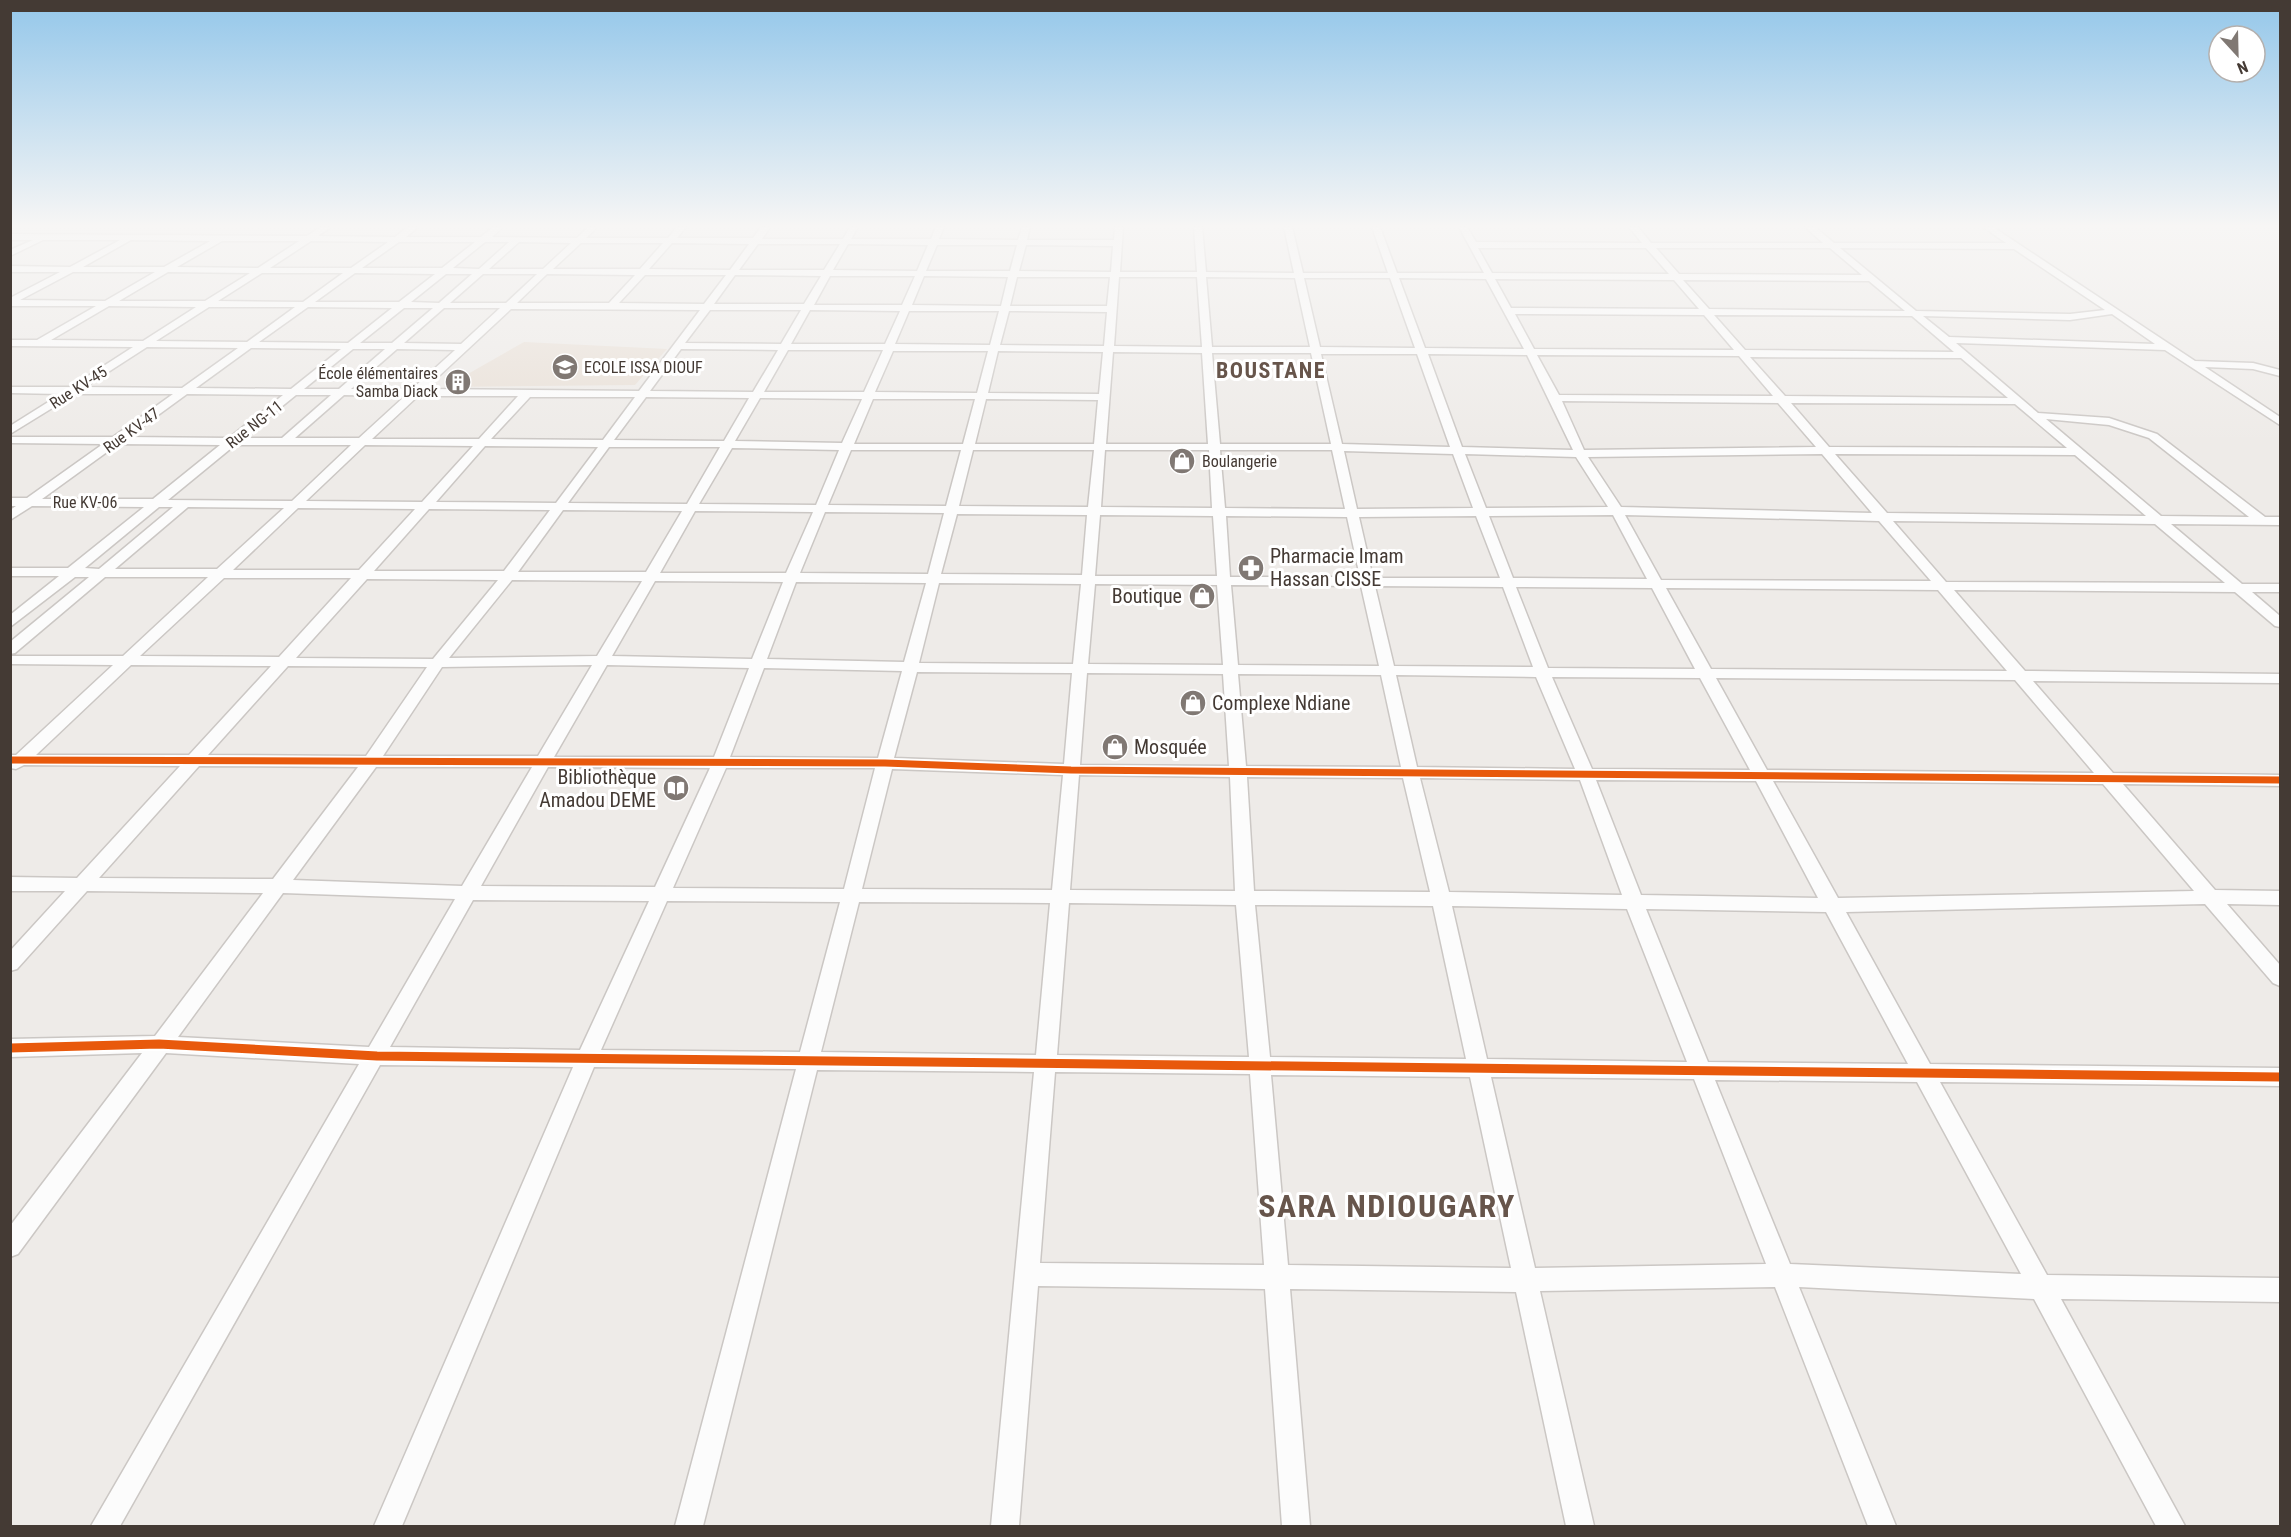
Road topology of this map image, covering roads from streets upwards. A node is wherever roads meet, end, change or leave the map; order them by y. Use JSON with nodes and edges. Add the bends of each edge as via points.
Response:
{"nodes":[{"id":1,"x":116,"y":299,"type":"edge"},
{"id":2,"x":216,"y":299,"type":"edge"},
{"id":3,"x":315,"y":299,"type":"edge"},
{"id":4,"x":412,"y":299,"type":"edge"},
{"id":5,"x":448,"y":299,"type":"edge"},
{"id":6,"x":516,"y":299,"type":"edge"},
{"id":7,"x":618,"y":299,"type":"edge"},
{"id":8,"x":713,"y":299,"type":"edge"},
{"id":9,"x":813,"y":299,"type":"edge"},
{"id":10,"x":910,"y":299,"type":"edge"},
{"id":11,"x":1007,"y":299,"type":"edge"},
{"id":12,"x":1113,"y":299,"type":"edge"},
{"id":13,"x":1204,"y":299,"type":"edge"},
{"id":14,"x":1303,"y":299,"type":"edge"},
{"id":15,"x":1402,"y":299,"type":"edge"},
{"id":16,"x":1500,"y":299,"type":"edge"},
{"id":17,"x":1695,"y":299,"type":"edge"},
{"id":18,"x":1894,"y":299,"type":"edge"},
{"id":19,"x":2096,"y":299,"type":"edge"},
{"id":20,"x":10,"y":302,"type":"edge"},
{"id":21,"x":108,"y":303,"type":"junction"},
{"id":22,"x":208,"y":304,"type":"junction"},
{"id":23,"x":307,"y":304,"type":"junction"},
{"id":24,"x":404,"y":305,"type":"junction"},
{"id":25,"x":440,"y":305,"type":"junction"},
{"id":26,"x":509,"y":305,"type":"junction"},
{"id":27,"x":612,"y":306,"type":"junction"},
{"id":28,"x":707,"y":306,"type":"junction"},
{"id":29,"x":808,"y":307,"type":"junction"},
{"id":30,"x":906,"y":308,"type":"junction"},
{"id":31,"x":1005,"y":308,"type":"junction"},
{"id":32,"x":1112,"y":309,"type":"junction"},
{"id":33,"x":1507,"y":311,"type":"junction"},
{"id":34,"x":2115,"y":311,"type":"junction"},
{"id":35,"x":1706,"y":312,"type":"junction"},
{"id":36,"x":1911,"y":313,"type":"junction"},
{"id":37,"x":1946,"y":340,"type":"junction"},
{"id":38,"x":10,"y":343,"type":"edge"},
{"id":39,"x":38,"y":343,"type":"junction"},
{"id":40,"x":145,"y":344,"type":"junction"},
{"id":41,"x":251,"y":344,"type":"junction"},
{"id":42,"x":354,"y":345,"type":"junction"},
{"id":43,"x":395,"y":346,"type":"junction"},
{"id":44,"x":678,"y":346,"type":"junction"},
{"id":45,"x":464,"y":347,"type":"junction"},
{"id":46,"x":785,"y":347,"type":"junction"},
{"id":47,"x":2170,"y":347,"type":"junction"},
{"id":48,"x":889,"y":348,"type":"junction"},
{"id":49,"x":995,"y":348,"type":"junction"},
{"id":50,"x":1108,"y":349,"type":"junction"},
{"id":51,"x":1208,"y":350,"type":"junction"},
{"id":52,"x":1315,"y":351,"type":"junction"},
{"id":53,"x":1422,"y":351,"type":"junction"},
{"id":54,"x":1530,"y":352,"type":"junction"},
{"id":55,"x":1741,"y":353,"type":"junction"},
{"id":56,"x":1961,"y":355,"type":"junction"},
{"id":57,"x":2195,"y":364,"type":"junction"},
{"id":58,"x":2280,"y":373,"type":"edge"},
{"id":59,"x":10,"y":390,"type":"edge"},
{"id":60,"x":74,"y":390,"type":"junction"},
{"id":61,"x":185,"y":391,"type":"junction"},
{"id":62,"x":296,"y":392,"type":"junction"},
{"id":63,"x":342,"y":392,"type":"junction"},
{"id":64,"x":415,"y":393,"type":"junction"},
{"id":65,"x":527,"y":393,"type":"junction"},
{"id":66,"x":642,"y":394,"type":"junction"},
{"id":67,"x":758,"y":395,"type":"junction"},
{"id":68,"x":868,"y":395,"type":"junction"},
{"id":69,"x":982,"y":396,"type":"junction"},
{"id":70,"x":1104,"y":397,"type":"junction"},
{"id":71,"x":1555,"y":398,"type":"junction"},
{"id":72,"x":1781,"y":400,"type":"junction"},
{"id":73,"x":2016,"y":401,"type":"junction"},
{"id":74,"x":2034,"y":416,"type":"junction"},
{"id":75,"x":2280,"y":422,"type":"edge"},
{"id":76,"x":10,"y":430,"type":"edge"},
{"id":77,"x":10,"y":440,"type":"edge"},
{"id":78,"x":116,"y":441,"type":"junction"},
{"id":79,"x":232,"y":441,"type":"junction"},
{"id":80,"x":285,"y":441,"type":"junction"},
{"id":81,"x":363,"y":441,"type":"junction"},
{"id":82,"x":482,"y":442,"type":"junction"},
{"id":83,"x":729,"y":444,"type":"junction"},
{"id":84,"x":604,"y":445,"type":"junction"},
{"id":85,"x":845,"y":447,"type":"junction"},
{"id":86,"x":969,"y":447,"type":"junction"},
{"id":87,"x":1215,"y":447,"type":"junction"},
{"id":88,"x":1337,"y":447,"type":"junction"},
{"id":89,"x":1100,"y":448,"type":"junction"},
{"id":90,"x":1457,"y":449,"type":"junction"},
{"id":91,"x":1825,"y":450,"type":"junction"},
{"id":92,"x":2076,"y":452,"type":"junction"},
{"id":93,"x":1580,"y":454,"type":"junction"},
{"id":94,"x":10,"y":502,"type":"edge"},
{"id":95,"x":30,"y":502,"type":"junction"},
{"id":96,"x":159,"y":503,"type":"junction"},
{"id":97,"x":185,"y":503,"type":"junction"},
{"id":98,"x":295,"y":504,"type":"junction"},
{"id":99,"x":425,"y":505,"type":"junction"},
{"id":100,"x":559,"y":506,"type":"junction"},
{"id":101,"x":693,"y":507,"type":"junction"},
{"id":102,"x":820,"y":508,"type":"junction"},
{"id":103,"x":953,"y":510,"type":"junction"},
{"id":104,"x":1094,"y":511,"type":"junction"},
{"id":105,"x":1482,"y":511,"type":"junction"},
{"id":106,"x":1617,"y":511,"type":"junction"},
{"id":107,"x":1219,"y":512,"type":"junction"},
{"id":108,"x":1352,"y":513,"type":"junction"},
{"id":109,"x":10,"y":516,"type":"edge"},
{"id":110,"x":1883,"y":517,"type":"junction"},
{"id":111,"x":2157,"y":520,"type":"junction"},
{"id":112,"x":2262,"y":520,"type":"junction"},
{"id":113,"x":2280,"y":521,"type":"edge"},
{"id":114,"x":10,"y":572,"type":"edge"},
{"id":115,"x":73,"y":573,"type":"junction"},
{"id":116,"x":101,"y":573,"type":"junction"},
{"id":117,"x":220,"y":574,"type":"junction"},
{"id":118,"x":363,"y":574,"type":"junction"},
{"id":119,"x":508,"y":576,"type":"junction"},
{"id":120,"x":653,"y":577,"type":"junction"},
{"id":121,"x":791,"y":578,"type":"junction"},
{"id":122,"x":935,"y":579,"type":"junction"},
{"id":123,"x":1088,"y":580,"type":"junction"},
{"id":124,"x":1224,"y":581,"type":"junction"},
{"id":125,"x":1367,"y":582,"type":"junction"},
{"id":126,"x":1510,"y":584,"type":"junction"},
{"id":127,"x":1656,"y":584,"type":"junction"},
{"id":128,"x":1942,"y":586,"type":"junction"},
{"id":129,"x":2238,"y":588,"type":"junction"},
{"id":130,"x":2280,"y":588,"type":"edge"},
{"id":131,"x":10,"y":623,"type":"edge"},
{"id":132,"x":2280,"y":623,"type":"edge"},
{"id":133,"x":10,"y":650,"type":"edge"},
{"id":134,"x":10,"y":660,"type":"edge"},
{"id":135,"x":602,"y":660,"type":"junction"},
{"id":136,"x":126,"y":661,"type":"junction"},
{"id":137,"x":284,"y":662,"type":"junction"},
{"id":138,"x":759,"y":662,"type":"junction"},
{"id":139,"x":437,"y":663,"type":"junction"},
{"id":140,"x":912,"y":667,"type":"junction"},
{"id":141,"x":1080,"y":668,"type":"junction"},
{"id":142,"x":1230,"y":669,"type":"junction"},
{"id":143,"x":1387,"y":671,"type":"junction"},
{"id":144,"x":1542,"y":672,"type":"junction"},
{"id":145,"x":1705,"y":673,"type":"junction"},
{"id":146,"x":2019,"y":676,"type":"junction"},
{"id":147,"x":2280,"y":678,"type":"edge"},
{"id":148,"x":544,"y":760,"type":"junction"},
{"id":149,"x":193,"y":762,"type":"junction"},
{"id":150,"x":13,"y":763,"type":"edge"},
{"id":151,"x":885,"y":763,"type":"junction"},
{"id":152,"x":369,"y":764,"type":"junction"},
{"id":153,"x":719,"y":765,"type":"junction"},
{"id":154,"x":1071,"y":770,"type":"junction"},
{"id":155,"x":1238,"y":771,"type":"junction"},
{"id":156,"x":1410,"y":772,"type":"junction"},
{"id":157,"x":1585,"y":772,"type":"junction"},
{"id":158,"x":1761,"y":776,"type":"junction"},
{"id":159,"x":2108,"y":779,"type":"junction"},
{"id":160,"x":2280,"y":780,"type":"edge"},
{"id":161,"x":10,"y":884,"type":"edge"},
{"id":162,"x":83,"y":884,"type":"junction"},
{"id":163,"x":278,"y":886,"type":"junction"},
{"id":164,"x":470,"y":893,"type":"junction"},
{"id":165,"x":659,"y":895,"type":"junction"},
{"id":166,"x":851,"y":895,"type":"junction"},
{"id":167,"x":2211,"y":897,"type":"junction"},
{"id":168,"x":1061,"y":898,"type":"junction"},
{"id":169,"x":1245,"y":898,"type":"junction"},
{"id":170,"x":2280,"y":898,"type":"edge"},
{"id":171,"x":1441,"y":899,"type":"junction"},
{"id":172,"x":1634,"y":902,"type":"junction"},
{"id":173,"x":1832,"y":905,"type":"junction"},
{"id":174,"x":10,"y":964,"type":"edge"},
{"id":175,"x":2280,"y":978,"type":"edge"},
{"id":176,"x":159,"y":1044,"type":"junction"},
{"id":177,"x":10,"y":1048,"type":"edge"},
{"id":178,"x":376,"y":1056,"type":"junction"},
{"id":179,"x":587,"y":1058,"type":"junction"},
{"id":180,"x":810,"y":1060,"type":"junction"},
{"id":181,"x":1046,"y":1063,"type":"junction"},
{"id":182,"x":1260,"y":1066,"type":"junction"},
{"id":183,"x":1476,"y":1068,"type":"junction"},
{"id":184,"x":1702,"y":1070,"type":"junction"},
{"id":185,"x":1923,"y":1073,"type":"junction"},
{"id":186,"x":2280,"y":1077,"type":"edge"},
{"id":187,"x":10,"y":1246,"type":"edge"},
{"id":188,"x":1027,"y":1274,"type":"junction"},
{"id":189,"x":1782,"y":1275,"type":"junction"},
{"id":190,"x":1277,"y":1277,"type":"junction"},
{"id":191,"x":1524,"y":1280,"type":"junction"},
{"id":192,"x":2040,"y":1287,"type":"junction"},
{"id":193,"x":2280,"y":1290,"type":"edge"},
{"id":194,"x":105,"y":1527,"type":"edge"},
{"id":195,"x":388,"y":1527,"type":"edge"},
{"id":196,"x":689,"y":1527,"type":"edge"},
{"id":197,"x":1005,"y":1527,"type":"edge"},
{"id":198,"x":1296,"y":1527,"type":"edge"},
{"id":199,"x":1580,"y":1527,"type":"edge"},
{"id":200,"x":1882,"y":1527,"type":"edge"},
{"id":201,"x":2171,"y":1527,"type":"edge"}],
"edges":[{"from":1,"to":21,"type":"street"},
{"from":2,"to":22,"type":"street","name":"Rue KV-45"},
{"from":3,"to":23,"type":"street","name":"Rue KV-47"},
{"from":4,"to":24,"type":"street","name":"Rue NG-11"},
{"from":5,"to":25,"type":"street"},
{"from":6,"to":26,"type":"street"},
{"from":7,"to":27,"type":"street"},
{"from":8,"to":28,"type":"street"},
{"from":9,"to":29,"type":"street"},
{"from":10,"to":30,"type":"street"},
{"from":11,"to":31,"type":"street"},
{"from":12,"to":32,"type":"street"},
{"from":13,"to":51,"type":"street"},
{"from":14,"to":52,"type":"street"},
{"from":15,"to":53,"type":"street"},
{"from":16,"to":33,"type":"street"},
{"from":17,"to":35,"type":"street"},
{"from":18,"to":36,"type":"street"},
{"from":19,"to":34,"type":"street"},
{"from":20,"to":21,"type":"street"},
{"from":21,"to":22,"type":"street"},
{"from":21,"to":39,"type":"street"},
{"from":22,"to":23,"type":"street"},
{"from":22,"to":40,"type":"street","name":"Rue KV-45"},
{"from":23,"to":24,"type":"street"},
{"from":23,"to":41,"type":"street","name":"Rue KV-47"},
{"from":24,"to":25,"type":"street"},
{"from":24,"to":42,"type":"street","name":"Rue NG-11"},
{"from":25,"to":26,"type":"street"},
{"from":25,"to":43,"type":"street"},
{"from":26,"to":27,"type":"street"},
{"from":26,"to":45,"type":"street"},
{"from":27,"to":28,"type":"street"},
{"from":28,"to":29,"type":"street"},
{"from":28,"to":44,"type":"street"},
{"from":29,"to":30,"type":"street"},
{"from":29,"to":46,"type":"street"},
{"from":30,"to":31,"type":"street"},
{"from":30,"to":48,"type":"street"},
{"from":31,"to":32,"type":"street"},
{"from":31,"to":49,"type":"street"},
{"from":32,"to":50,"type":"street"},
{"from":33,"to":35,"type":"street"},
{"from":33,"to":54,"type":"street"},
{"from":34,"to":36,"type":"street","via":[[2085,316]]},
{"from":34,"to":47,"type":"street"},
{"from":35,"to":36,"type":"street"},
{"from":35,"to":55,"type":"street"},
{"from":36,"to":37,"type":"street"},
{"from":37,"to":47,"type":"street"},
{"from":37,"to":56,"type":"street"},
{"from":38,"to":39,"type":"street"},
{"from":39,"to":40,"type":"street"},
{"from":40,"to":41,"type":"street"},
{"from":40,"to":60,"type":"street","name":"Rue KV-45"},
{"from":41,"to":42,"type":"street"},
{"from":41,"to":61,"type":"street","name":"Rue KV-47"},
{"from":42,"to":43,"type":"street"},
{"from":42,"to":62,"type":"street","name":"Rue NG-11"},
{"from":43,"to":45,"type":"street"},
{"from":43,"to":63,"type":"street"},
{"from":44,"to":46,"type":"street"},
{"from":44,"to":66,"type":"street"},
{"from":45,"to":64,"type":"street"},
{"from":46,"to":48,"type":"street"},
{"from":46,"to":67,"type":"street"},
{"from":47,"to":57,"type":"street"},
{"from":48,"to":49,"type":"street"},
{"from":48,"to":68,"type":"street"},
{"from":49,"to":50,"type":"street"},
{"from":49,"to":69,"type":"street"},
{"from":50,"to":51,"type":"street"},
{"from":50,"to":70,"type":"street"},
{"from":51,"to":52,"type":"street"},
{"from":51,"to":87,"type":"street"},
{"from":52,"to":53,"type":"street"},
{"from":52,"to":88,"type":"street"},
{"from":53,"to":54,"type":"street"},
{"from":53,"to":90,"type":"street"},
{"from":54,"to":55,"type":"street"},
{"from":54,"to":71,"type":"street"},
{"from":55,"to":56,"type":"street"},
{"from":55,"to":72,"type":"street"},
{"from":56,"to":73,"type":"street"},
{"from":57,"to":58,"type":"street","via":[[2253,366]]},
{"from":57,"to":75,"type":"street"},
{"from":59,"to":60,"type":"street"},
{"from":60,"to":61,"type":"street"},
{"from":60,"to":76,"type":"street","name":"Rue KV-45"},
{"from":61,"to":62,"type":"street"},
{"from":61,"to":78,"type":"street","name":"Rue KV-47"},
{"from":62,"to":63,"type":"street"},
{"from":62,"to":79,"type":"street","name":"Rue NG-11"},
{"from":63,"to":64,"type":"street"},
{"from":63,"to":80,"type":"street"},
{"from":64,"to":65,"type":"street"},
{"from":64,"to":81,"type":"street"},
{"from":65,"to":66,"type":"street"},
{"from":65,"to":82,"type":"street"},
{"from":66,"to":67,"type":"street"},
{"from":66,"to":84,"type":"street"},
{"from":67,"to":68,"type":"street"},
{"from":67,"to":83,"type":"street"},
{"from":68,"to":69,"type":"street"},
{"from":68,"to":85,"type":"street"},
{"from":69,"to":70,"type":"street"},
{"from":69,"to":86,"type":"street"},
{"from":70,"to":89,"type":"street"},
{"from":71,"to":72,"type":"street"},
{"from":71,"to":93,"type":"street"},
{"from":72,"to":73,"type":"street"},
{"from":72,"to":91,"type":"street"},
{"from":73,"to":74,"type":"street"},
{"from":74,"to":92,"type":"street"},
{"from":74,"to":112,"type":"street","via":[[2080,417],[2153,436]]},
{"from":77,"to":78,"type":"street"},
{"from":78,"to":79,"type":"street"},
{"from":78,"to":95,"type":"street","name":"Rue KV-47"},
{"from":79,"to":80,"type":"street"},
{"from":79,"to":96,"type":"street","name":"Rue NG-11"},
{"from":80,"to":81,"type":"street"},
{"from":81,"to":82,"type":"street"},
{"from":81,"to":98,"type":"street"},
{"from":82,"to":84,"type":"street"},
{"from":82,"to":99,"type":"street"},
{"from":83,"to":84,"type":"street"},
{"from":83,"to":85,"type":"street"},
{"from":83,"to":101,"type":"street"},
{"from":84,"to":100,"type":"street"},
{"from":85,"to":86,"type":"street"},
{"from":85,"to":102,"type":"street"},
{"from":86,"to":89,"type":"street"},
{"from":86,"to":103,"type":"street"},
{"from":87,"to":88,"type":"street"},
{"from":87,"to":89,"type":"street"},
{"from":87,"to":107,"type":"street"},
{"from":88,"to":90,"type":"street"},
{"from":88,"to":108,"type":"street"},
{"from":89,"to":104,"type":"street"},
{"from":90,"to":93,"type":"street"},
{"from":90,"to":105,"type":"street"},
{"from":91,"to":92,"type":"street"},
{"from":91,"to":93,"type":"street"},
{"from":91,"to":110,"type":"street"},
{"from":92,"to":111,"type":"street"},
{"from":93,"to":106,"type":"street"},
{"from":94,"to":95,"type":"street","name":"Rue KV-06"},
{"from":95,"to":96,"type":"street","name":"Rue KV-06"},
{"from":95,"to":109,"type":"street","name":"Rue KV-47"},
{"from":96,"to":97,"type":"street","name":"Rue KV-06"},
{"from":96,"to":115,"type":"street","name":"Rue NG-11"},
{"from":97,"to":98,"type":"street","name":"Rue KV-06"},
{"from":97,"to":116,"type":"street"},
{"from":98,"to":99,"type":"street","name":"Rue KV-06"},
{"from":98,"to":117,"type":"street"},
{"from":99,"to":100,"type":"street","name":"Rue KV-06"},
{"from":99,"to":118,"type":"street"},
{"from":100,"to":101,"type":"street","name":"Rue KV-06"},
{"from":100,"to":119,"type":"street"},
{"from":101,"to":102,"type":"street","name":"Rue KV-06"},
{"from":101,"to":120,"type":"street"},
{"from":102,"to":103,"type":"street","name":"Rue KV-06"},
{"from":102,"to":121,"type":"street"},
{"from":103,"to":104,"type":"street","name":"Rue KV-06"},
{"from":103,"to":122,"type":"street"},
{"from":104,"to":107,"type":"street","name":"Rue KV-06"},
{"from":104,"to":123,"type":"street"},
{"from":105,"to":106,"type":"street","name":"Rue KV-06"},
{"from":105,"to":108,"type":"street","name":"Rue KV-06"},
{"from":105,"to":126,"type":"street"},
{"from":106,"to":110,"type":"street","name":"Rue KV-06"},
{"from":106,"to":127,"type":"street"},
{"from":107,"to":108,"type":"street","name":"Rue KV-06"},
{"from":107,"to":124,"type":"street"},
{"from":108,"to":125,"type":"street"},
{"from":110,"to":111,"type":"street","name":"Rue KV-06"},
{"from":110,"to":128,"type":"street"},
{"from":111,"to":112,"type":"street","name":"Rue KV-06"},
{"from":111,"to":129,"type":"street"},
{"from":112,"to":113,"type":"street","name":"Rue KV-06"},
{"from":114,"to":115,"type":"street"},
{"from":115,"to":116,"type":"street"},
{"from":115,"to":131,"type":"street","name":"Rue NG-11"},
{"from":116,"to":117,"type":"street"},
{"from":116,"to":133,"type":"street"},
{"from":117,"to":118,"type":"street"},
{"from":117,"to":136,"type":"street"},
{"from":118,"to":119,"type":"street"},
{"from":118,"to":137,"type":"street"},
{"from":119,"to":120,"type":"street"},
{"from":119,"to":139,"type":"street"},
{"from":120,"to":121,"type":"street"},
{"from":120,"to":135,"type":"street"},
{"from":121,"to":122,"type":"street"},
{"from":121,"to":138,"type":"street"},
{"from":122,"to":123,"type":"street"},
{"from":122,"to":140,"type":"street"},
{"from":123,"to":124,"type":"street"},
{"from":123,"to":141,"type":"street"},
{"from":124,"to":125,"type":"street"},
{"from":124,"to":142,"type":"street"},
{"from":125,"to":126,"type":"street"},
{"from":125,"to":143,"type":"street"},
{"from":126,"to":127,"type":"street"},
{"from":126,"to":144,"type":"street"},
{"from":127,"to":128,"type":"street"},
{"from":127,"to":145,"type":"street"},
{"from":128,"to":129,"type":"street"},
{"from":128,"to":146,"type":"street"},
{"from":129,"to":130,"type":"street"},
{"from":129,"to":132,"type":"street"},
{"from":134,"to":136,"type":"street"},
{"from":135,"to":138,"type":"street"},
{"from":135,"to":139,"type":"street"},
{"from":135,"to":148,"type":"street"},
{"from":136,"to":137,"type":"street"},
{"from":136,"to":150,"type":"street"},
{"from":137,"to":139,"type":"street"},
{"from":137,"to":149,"type":"street"},
{"from":138,"to":140,"type":"street"},
{"from":138,"to":153,"type":"street"},
{"from":139,"to":152,"type":"street"},
{"from":140,"to":141,"type":"street"},
{"from":140,"to":151,"type":"street"},
{"from":141,"to":142,"type":"street"},
{"from":141,"to":154,"type":"street"},
{"from":142,"to":143,"type":"street"},
{"from":142,"to":155,"type":"street"},
{"from":143,"to":144,"type":"street"},
{"from":143,"to":156,"type":"street"},
{"from":144,"to":145,"type":"street"},
{"from":144,"to":157,"type":"street"},
{"from":145,"to":146,"type":"street"},
{"from":145,"to":158,"type":"street"},
{"from":146,"to":147,"type":"street"},
{"from":146,"to":159,"type":"street"},
{"from":148,"to":152,"type":"street"},
{"from":148,"to":153,"type":"street"},
{"from":148,"to":164,"type":"street"},
{"from":149,"to":150,"type":"street"},
{"from":149,"to":152,"type":"street"},
{"from":149,"to":162,"type":"street"},
{"from":151,"to":153,"type":"street"},
{"from":151,"to":154,"type":"street"},
{"from":151,"to":166,"type":"street"},
{"from":152,"to":163,"type":"street"},
{"from":153,"to":165,"type":"street"},
{"from":154,"to":155,"type":"street"},
{"from":154,"to":168,"type":"street"},
{"from":155,"to":156,"type":"street"},
{"from":155,"to":169,"type":"street"},
{"from":156,"to":157,"type":"street"},
{"from":156,"to":171,"type":"street"},
{"from":157,"to":158,"type":"street"},
{"from":157,"to":172,"type":"street"},
{"from":158,"to":159,"type":"street"},
{"from":158,"to":173,"type":"street"},
{"from":159,"to":160,"type":"street"},
{"from":159,"to":167,"type":"street"},
{"from":161,"to":162,"type":"street"},
{"from":162,"to":163,"type":"street"},
{"from":162,"to":174,"type":"street"},
{"from":163,"to":164,"type":"street"},
{"from":163,"to":176,"type":"street"},
{"from":164,"to":165,"type":"street"},
{"from":164,"to":178,"type":"street"},
{"from":165,"to":166,"type":"street"},
{"from":165,"to":179,"type":"street"},
{"from":166,"to":168,"type":"street"},
{"from":166,"to":180,"type":"street"},
{"from":167,"to":170,"type":"street"},
{"from":167,"to":173,"type":"street"},
{"from":167,"to":175,"type":"street"},
{"from":168,"to":169,"type":"street"},
{"from":168,"to":181,"type":"street"},
{"from":169,"to":171,"type":"street"},
{"from":169,"to":182,"type":"street"},
{"from":171,"to":172,"type":"street"},
{"from":171,"to":183,"type":"street"},
{"from":172,"to":173,"type":"street"},
{"from":172,"to":184,"type":"street"},
{"from":173,"to":185,"type":"street"},
{"from":176,"to":177,"type":"street"},
{"from":176,"to":178,"type":"street"},
{"from":176,"to":187,"type":"street"},
{"from":178,"to":179,"type":"street"},
{"from":178,"to":194,"type":"street"},
{"from":179,"to":180,"type":"street"},
{"from":179,"to":195,"type":"street"},
{"from":180,"to":181,"type":"street"},
{"from":180,"to":196,"type":"street"},
{"from":181,"to":182,"type":"street"},
{"from":181,"to":188,"type":"street"},
{"from":182,"to":183,"type":"street"},
{"from":182,"to":190,"type":"street"},
{"from":183,"to":184,"type":"street"},
{"from":183,"to":191,"type":"street"},
{"from":184,"to":185,"type":"street"},
{"from":184,"to":189,"type":"street"},
{"from":185,"to":186,"type":"street"},
{"from":185,"to":192,"type":"street"},
{"from":188,"to":190,"type":"street"},
{"from":188,"to":197,"type":"street"},
{"from":189,"to":191,"type":"street"},
{"from":189,"to":192,"type":"street"},
{"from":189,"to":200,"type":"street"},
{"from":190,"to":191,"type":"street"},
{"from":190,"to":198,"type":"street"},
{"from":191,"to":199,"type":"street"},
{"from":192,"to":193,"type":"street"},
{"from":192,"to":201,"type":"street"}]}
